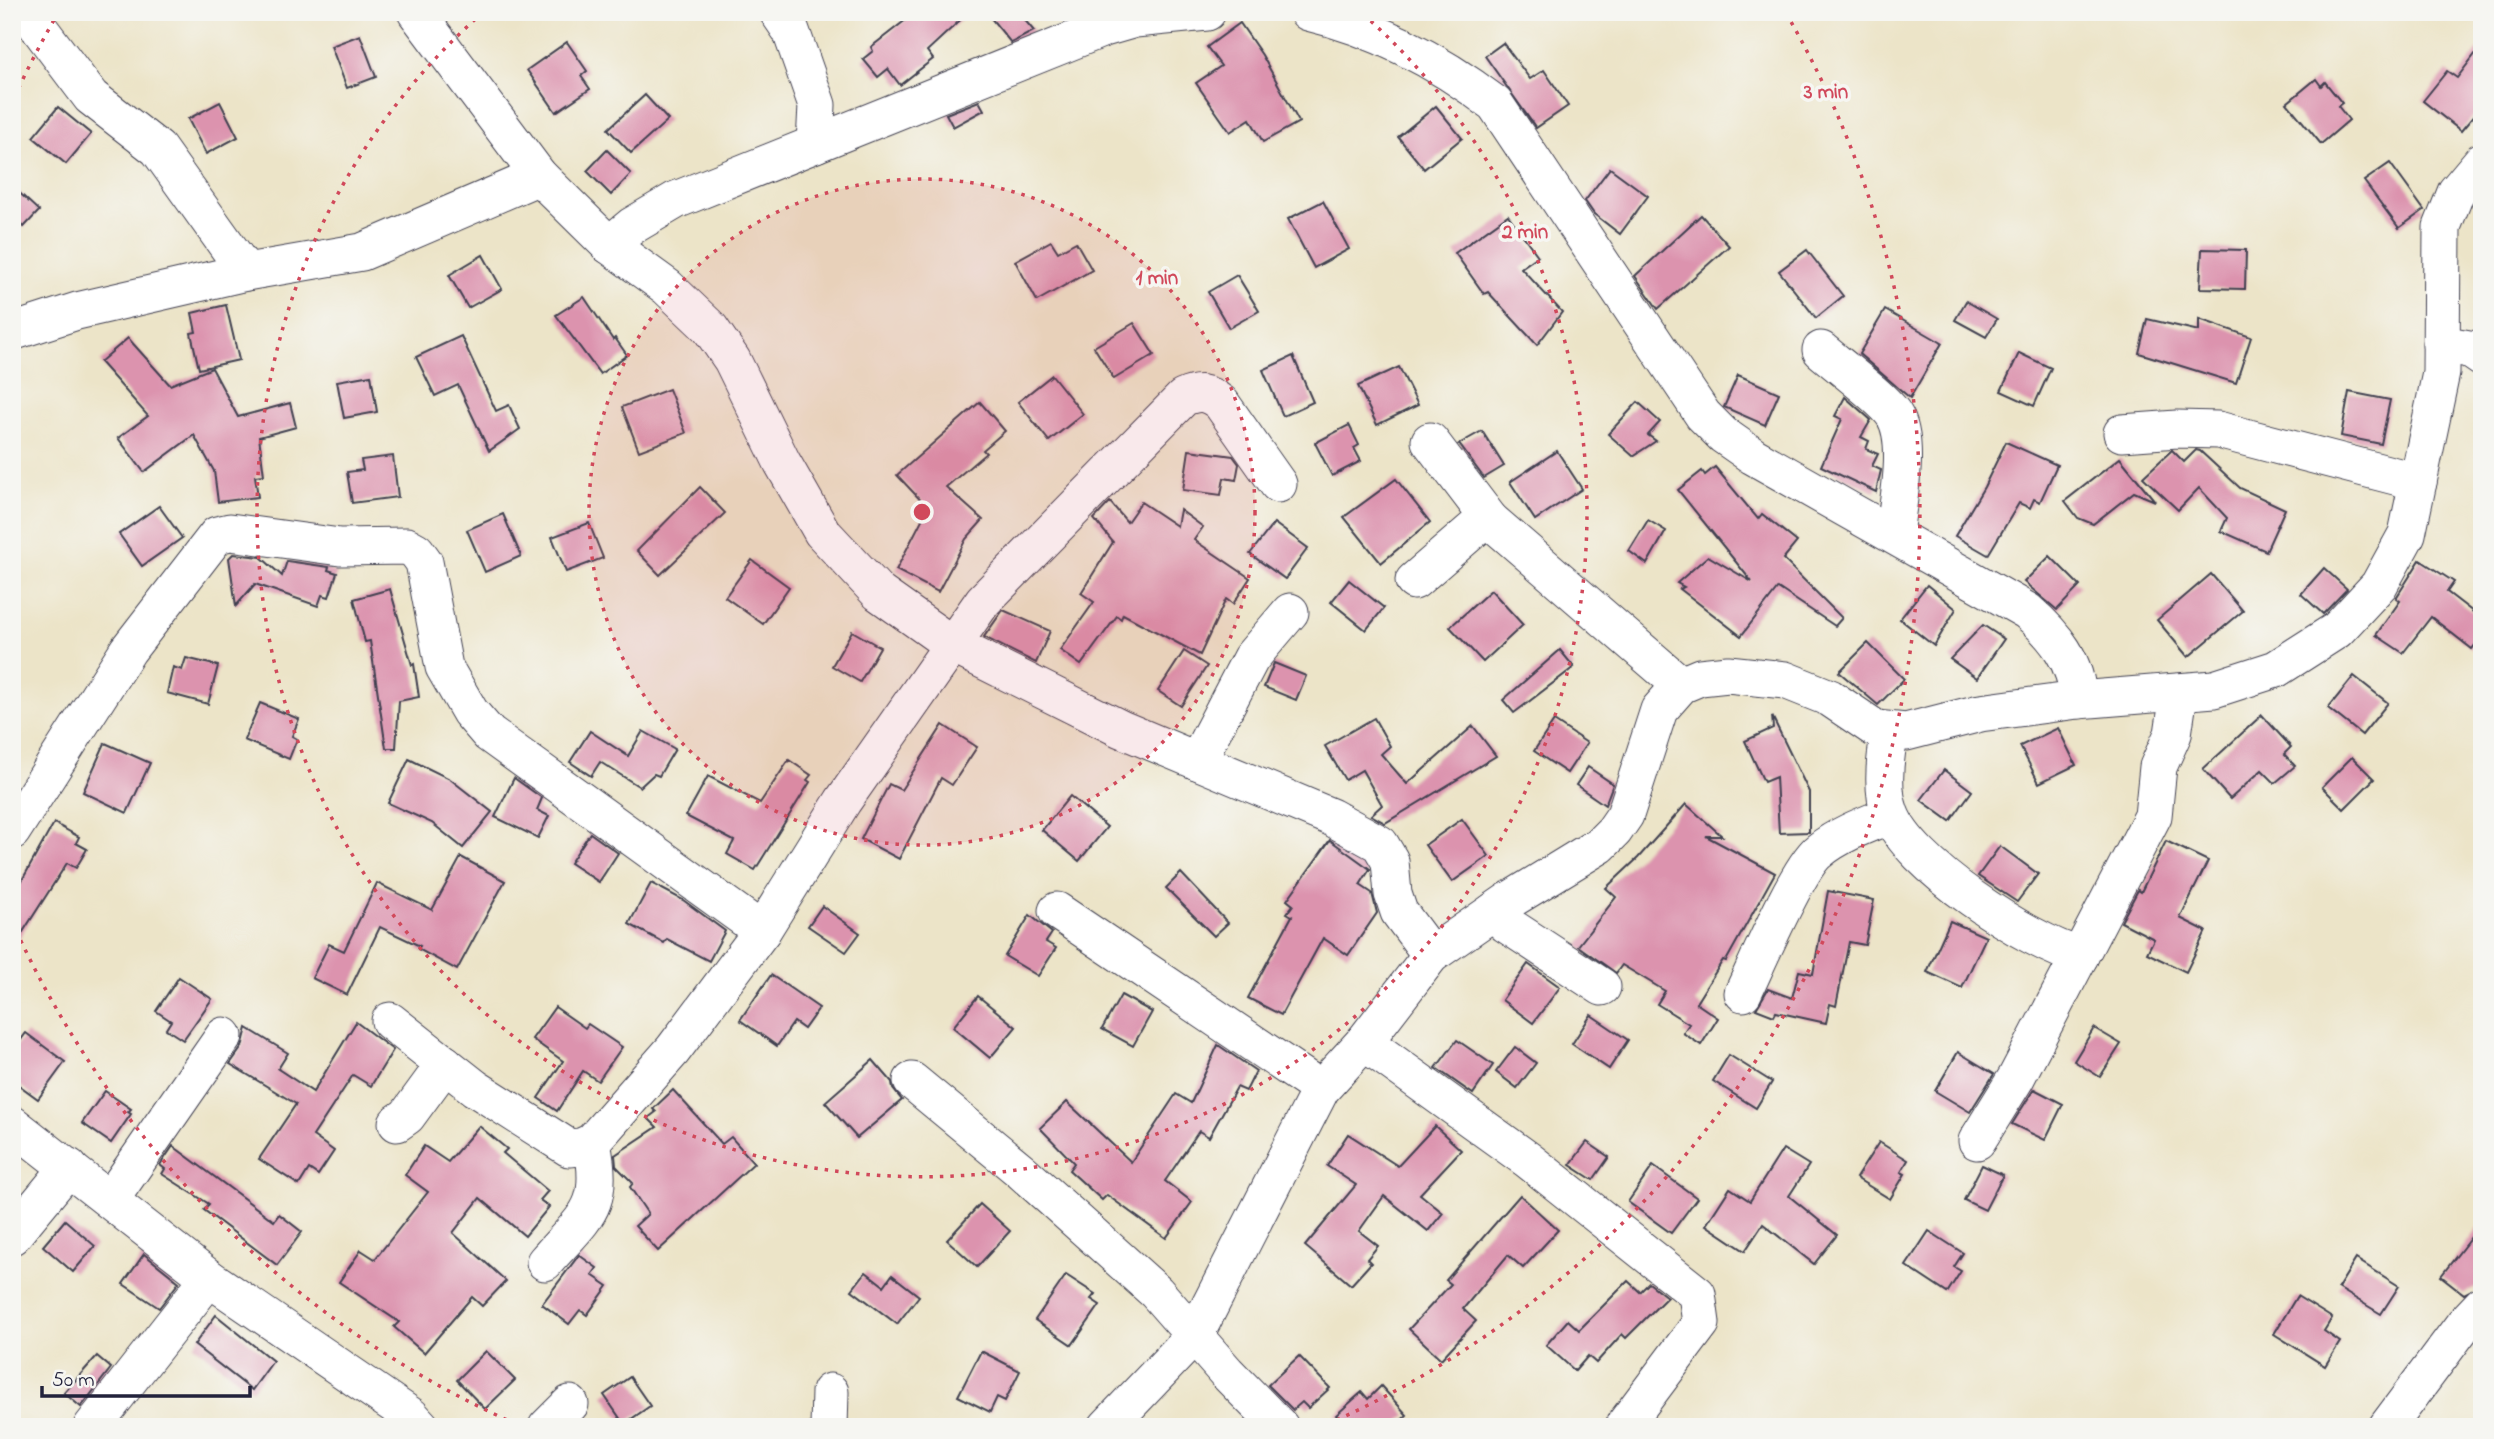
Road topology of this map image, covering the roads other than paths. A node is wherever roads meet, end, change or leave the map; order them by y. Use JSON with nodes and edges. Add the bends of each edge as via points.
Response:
{"nodes":[{"id":1,"x":27,"y":12,"type":"edge"},
{"id":2,"x":416,"y":12,"type":"edge"},
{"id":3,"x":778,"y":12,"type":"edge"},
{"id":4,"x":1207,"y":12,"type":"edge"},
{"id":5,"x":1320,"y":14,"type":"edge"},
{"id":6,"x":815,"y":144,"type":"junction"},
{"id":7,"x":2482,"y":161,"type":"edge"},
{"id":8,"x":539,"y":176,"type":"junction"},
{"id":9,"x":609,"y":245,"type":"junction"},
{"id":10,"x":246,"y":272,"type":"junction"},
{"id":11,"x":12,"y":332,"type":"edge"},
{"id":12,"x":2441,"y":344,"type":"junction"},
{"id":13,"x":1821,"y":350,"type":"dead end"},
{"id":14,"x":2482,"y":358,"type":"edge"},
{"id":15,"x":2122,"y":433,"type":"dead end"},
{"id":16,"x":1430,"y":441,"type":"dead end"},
{"id":17,"x":2418,"y":482,"type":"junction"},
{"id":18,"x":1278,"y":484,"type":"dead end"},
{"id":19,"x":1490,"y":520,"type":"junction"},
{"id":20,"x":1894,"y":533,"type":"junction"},
{"id":21,"x":1414,"y":581,"type":"dead end"},
{"id":22,"x":1290,"y":612,"type":"dead end"},
{"id":23,"x":951,"y":645,"type":"junction"},
{"id":24,"x":1681,"y":685,"type":"junction"},
{"id":25,"x":2179,"y":694,"type":"junction"},
{"id":26,"x":2078,"y":700,"type":"junction"},
{"id":27,"x":1890,"y":732,"type":"junction"},
{"id":28,"x":1197,"y":761,"type":"junction"},
{"id":29,"x":1890,"y":815,"type":"junction"},
{"id":30,"x":12,"y":831,"type":"edge"},
{"id":31,"x":1057,"y":911,"type":"dead end"},
{"id":32,"x":1494,"y":911,"type":"junction"},
{"id":33,"x":762,"y":931,"type":"junction"},
{"id":34,"x":1431,"y":955,"type":"junction"},
{"id":35,"x":2080,"y":956,"type":"junction"},
{"id":36,"x":1602,"y":987,"type":"dead end"},
{"id":37,"x":1743,"y":993,"type":"dead end"},
{"id":38,"x":390,"y":1021,"type":"dead end"},
{"id":39,"x":224,"y":1037,"type":"dead end"},
{"id":40,"x":1364,"y":1042,"type":"junction"},
{"id":41,"x":445,"y":1064,"type":"junction"},
{"id":42,"x":912,"y":1081,"type":"dead end"},
{"id":43,"x":1321,"y":1089,"type":"junction"},
{"id":44,"x":397,"y":1123,"type":"dead end"},
{"id":45,"x":12,"y":1124,"type":"edge"},
{"id":46,"x":1977,"y":1141,"type":"dead end"},
{"id":47,"x":592,"y":1142,"type":"junction"},
{"id":48,"x":69,"y":1167,"type":"junction"},
{"id":49,"x":110,"y":1200,"type":"junction"},
{"id":50,"x":12,"y":1236,"type":"edge"},
{"id":51,"x":545,"y":1262,"type":"dead end"},
{"id":52,"x":209,"y":1278,"type":"junction"},
{"id":53,"x":2482,"y":1305,"type":"edge"},
{"id":54,"x":1195,"y":1335,"type":"junction"},
{"id":55,"x":92,"y":1427,"type":"edge"},
{"id":56,"x":422,"y":1427,"type":"edge"},
{"id":57,"x":1107,"y":1427,"type":"edge"},
{"id":58,"x":1280,"y":1427,"type":"edge"},
{"id":59,"x":1623,"y":1427,"type":"edge"},
{"id":60,"x":2387,"y":1427,"type":"edge"}],
"edges":[{"from":1,"to":10,"type":"street","via":[[91,97],[158,149]]},
{"from":2,"to":8,"type":"street"},
{"from":3,"to":6,"type":"street","via":[[791,31],[817,105]]},
{"from":4,"to":6,"type":"street","via":[[1135,19],[1104,28]]},
{"from":5,"to":20,"type":"street","via":[[1384,38],[1463,79],[1495,104],[1703,415],[1753,456]]},
{"from":6,"to":9,"type":"street","via":[[676,200]]},
{"from":7,"to":12,"type":"street","via":[[2456,192],[2442,226]]},
{"from":8,"to":9,"type":"street"},
{"from":8,"to":10,"type":"street","via":[[362,252]]},
{"from":9,"to":23,"type":"street","via":[[667,287],[710,328],[732,360],[822,532],[879,593]]},
{"from":10,"to":11,"type":"street","via":[[77,311]]},
{"from":12,"to":14,"type":"street","via":[[2469,349]]},
{"from":12,"to":17,"type":"street","via":[[2441,373]]},
{"from":13,"to":20,"type":"street","via":[[1895,415],[1902,478]]},
{"from":15,"to":17,"type":"street","via":[[2218,430]]},
{"from":16,"to":19,"type":"street"},
{"from":17,"to":25,"type":"street","via":[[2407,534],[2379,585],[2337,630],[2276,669],[2214,689]]},
{"from":18,"to":23,"type":"street","via":[[1221,402],[1196,392],[1183,398],[983,601]]},
{"from":19,"to":21,"type":"street"},
{"from":19,"to":24,"type":"street"},
{"from":20,"to":26,"type":"street","via":[[2048,628],[2073,670]]},
{"from":22,"to":28,"type":"street","via":[[1251,658]]},
{"from":23,"to":28,"type":"street"},
{"from":23,"to":33,"type":"street"},
{"from":24,"to":27,"type":"street","via":[[1728,674],[1786,680],[1830,698],[1865,723]]},
{"from":24,"to":32,"type":"street","via":[[1659,710],[1625,815],[1614,831],[1600,845]]},
{"from":25,"to":26,"type":"street"},
{"from":25,"to":35,"type":"street","via":[[2173,734],[2158,767],[2153,816]]},
{"from":26,"to":27,"type":"street","via":[[1980,713]]},
{"from":27,"to":29,"type":"street","via":[[1885,757]]},
{"from":28,"to":34,"type":"street","via":[[1331,817],[1380,844],[1390,861],[1399,912]]},
{"from":29,"to":35,"type":"street","via":[[1910,844],[1957,890],[2053,946]]},
{"from":29,"to":37,"type":"street","via":[[1854,829],[1816,853],[1788,899]]},
{"from":30,"to":33,"type":"street","via":[[128,650],[217,535],[230,532],[340,547],[407,546],[424,562],[444,667],[470,712],[489,734]]},
{"from":31,"to":43,"type":"street"},
{"from":32,"to":34,"type":"street"},
{"from":32,"to":36,"type":"street"},
{"from":33,"to":47,"type":"street","via":[[673,1051]]},
{"from":34,"to":40,"type":"street"},
{"from":35,"to":46,"type":"street"},
{"from":38,"to":41,"type":"street"},
{"from":39,"to":49,"type":"street"},
{"from":40,"to":43,"type":"street"},
{"from":40,"to":59,"type":"street","via":[[1528,1160],[1698,1294],[1701,1323]]},
{"from":41,"to":44,"type":"street"},
{"from":41,"to":47,"type":"street","via":[[569,1148]]},
{"from":42,"to":54,"type":"street","via":[[1029,1178],[1156,1292]]},
{"from":43,"to":54,"type":"street"},
{"from":45,"to":48,"type":"street"},
{"from":47,"to":51,"type":"street","via":[[599,1176],[596,1195],[587,1215]]},
{"from":48,"to":49,"type":"street"},
{"from":48,"to":50,"type":"street"},
{"from":49,"to":52,"type":"street"},
{"from":52,"to":55,"type":"street"},
{"from":52,"to":56,"type":"street"},
{"from":53,"to":60,"type":"street"},
{"from":54,"to":57,"type":"street"},
{"from":54,"to":58,"type":"street"}]}
